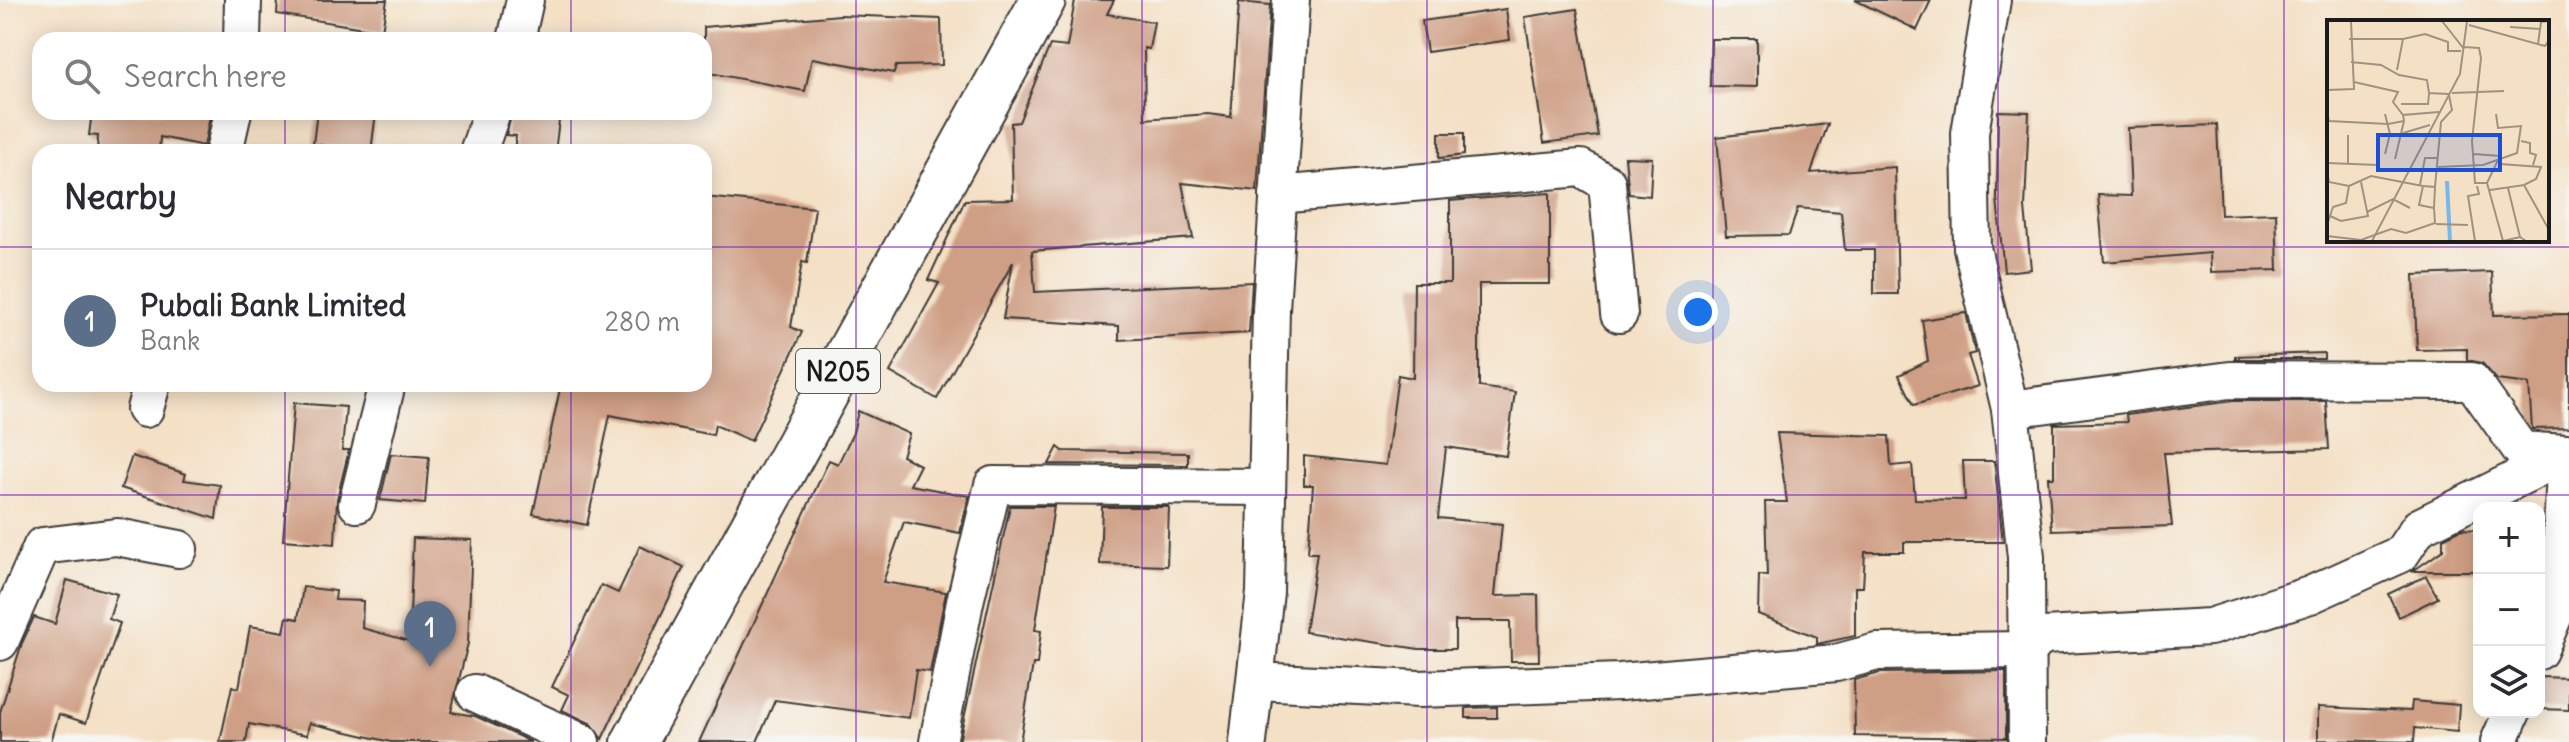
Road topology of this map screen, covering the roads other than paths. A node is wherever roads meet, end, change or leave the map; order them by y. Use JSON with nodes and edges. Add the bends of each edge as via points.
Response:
{"nodes":[{"id":1,"x":243,"y":0,"type":"edge"},
{"id":2,"x":525,"y":0,"type":"edge"},
{"id":3,"x":1043,"y":0,"type":"edge"},
{"id":4,"x":1291,"y":0,"type":"edge"},
{"id":5,"x":1992,"y":0,"type":"edge"},
{"id":6,"x":242,"y":32,"type":"edge"},
{"id":7,"x":518,"y":32,"type":"edge"},
{"id":8,"x":231,"y":120,"type":"edge"},
{"id":9,"x":489,"y":120,"type":"edge"},
{"id":10,"x":226,"y":144,"type":"edge"},
{"id":11,"x":481,"y":144,"type":"edge"},
{"id":12,"x":1278,"y":195,"type":"junction"},
{"id":13,"x":1619,"y":314,"type":"dead end"},
{"id":14,"x":385,"y":392,"type":"edge"},
{"id":15,"x":2010,"y":409,"type":"junction"},
{"id":16,"x":2567,"y":453,"type":"edge"},
{"id":17,"x":1267,"y":487,"type":"junction"},
{"id":18,"x":357,"y":504,"type":"dead end"},
{"id":19,"x":179,"y":549,"type":"dead end"},
{"id":20,"x":2564,"y":606,"type":"edge"},
{"id":21,"x":1,"y":636,"type":"edge"},
{"id":22,"x":2542,"y":646,"type":"edge"},
{"id":23,"x":2024,"y":650,"type":"junction"},
{"id":24,"x":1257,"y":681,"type":"junction"},
{"id":25,"x":475,"y":693,"type":"dead end"},
{"id":26,"x":2509,"y":718,"type":"edge"},
{"id":27,"x":581,"y":742,"type":"edge"},
{"id":28,"x":634,"y":742,"type":"edge"},
{"id":29,"x":938,"y":742,"type":"edge"},
{"id":30,"x":1248,"y":742,"type":"edge"},
{"id":31,"x":2027,"y":742,"type":"edge"},
{"id":32,"x":2499,"y":742,"type":"edge"}],
"edges":[{"from":1,"to":6,"type":"street"},
{"from":2,"to":7,"type":"street"},
{"from":3,"to":28,"type":"highway","number":"N205"},
{"from":4,"to":12,"type":"street"},
{"from":5,"to":15,"type":"street","via":[[1970,133],[1972,248]]},
{"from":8,"to":10,"type":"street"},
{"from":9,"to":11,"type":"street"},
{"from":12,"to":13,"type":"street","via":[[1581,168],[1607,183]]},
{"from":12,"to":17,"type":"street"},
{"from":14,"to":18,"type":"street"},
{"from":15,"to":16,"type":"street","via":[[2230,380],[2472,381],[2521,450]]},
{"from":15,"to":23,"type":"street","via":[[2026,557]]},
{"from":16,"to":20,"type":"street"},
{"from":16,"to":23,"type":"street","via":[[2419,527],[2401,554],[2310,595],[2210,627],[2044,636]]},
{"from":17,"to":24,"type":"street"},
{"from":17,"to":29,"type":"street","via":[[993,485]]},
{"from":19,"to":21,"type":"street","via":[[117,537],[42,546]]},
{"from":20,"to":22,"type":"street"},
{"from":23,"to":24,"type":"street","via":[[1877,652],[1836,663],[1620,682],[1419,689]]},
{"from":23,"to":31,"type":"street"},
{"from":24,"to":30,"type":"street"},
{"from":25,"to":27,"type":"street"},
{"from":26,"to":32,"type":"street"}]}
